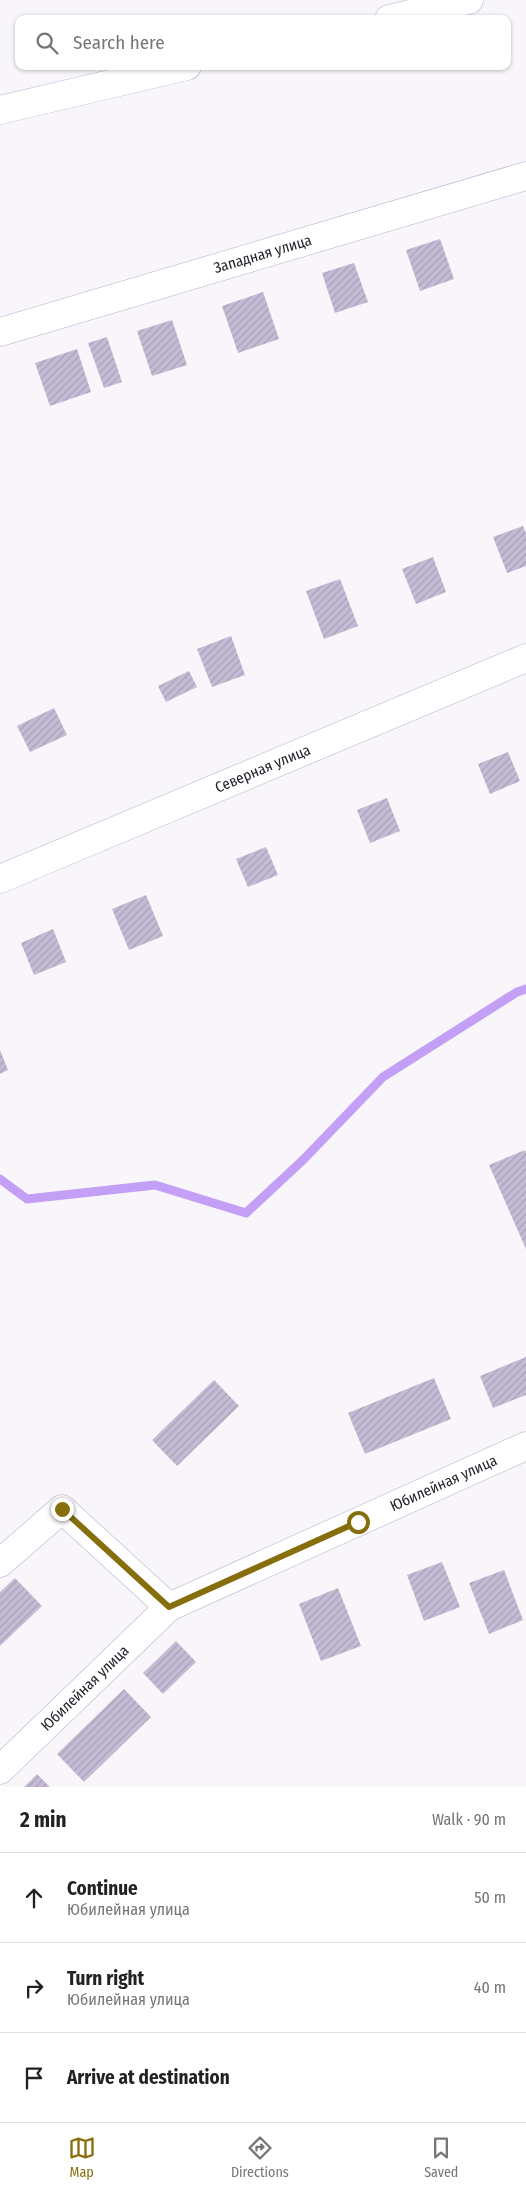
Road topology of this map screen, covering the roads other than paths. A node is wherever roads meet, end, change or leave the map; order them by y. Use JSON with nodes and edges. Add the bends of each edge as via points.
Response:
{"nodes":[{"id":1,"x":469,"y":0,"type":"edge"},
{"id":2,"x":406,"y":15,"type":"edge"},
{"id":3,"x":170,"y":70,"type":"edge"},
{"id":4,"x":0,"y":110,"type":"edge"},
{"id":5,"x":526,"y":176,"type":"edge"},
{"id":6,"x":0,"y":332,"type":"edge"},
{"id":7,"x":526,"y":658,"type":"edge"},
{"id":8,"x":0,"y":878,"type":"edge"},
{"id":9,"x":526,"y":1446,"type":"edge"},
{"id":10,"x":0,"y":1563,"type":"edge"},
{"id":11,"x":169,"y":1607,"type":"junction"},
{"id":12,"x":0,"y":1770,"type":"edge"}],
"edges":[{"from":1,"to":2,"type":"main road"},
{"from":3,"to":4,"type":"main road"},
{"from":5,"to":6,"type":"main road","name":"Западная улица"},
{"from":7,"to":8,"type":"main road","name":"Северная улица"},
{"from":9,"to":11,"type":"main road","name":"Юбилейная улица"},
{"from":10,"to":11,"type":"main road","via":[[62,1509]]},
{"from":11,"to":12,"type":"main road","name":"Юбилейная улица"}]}
